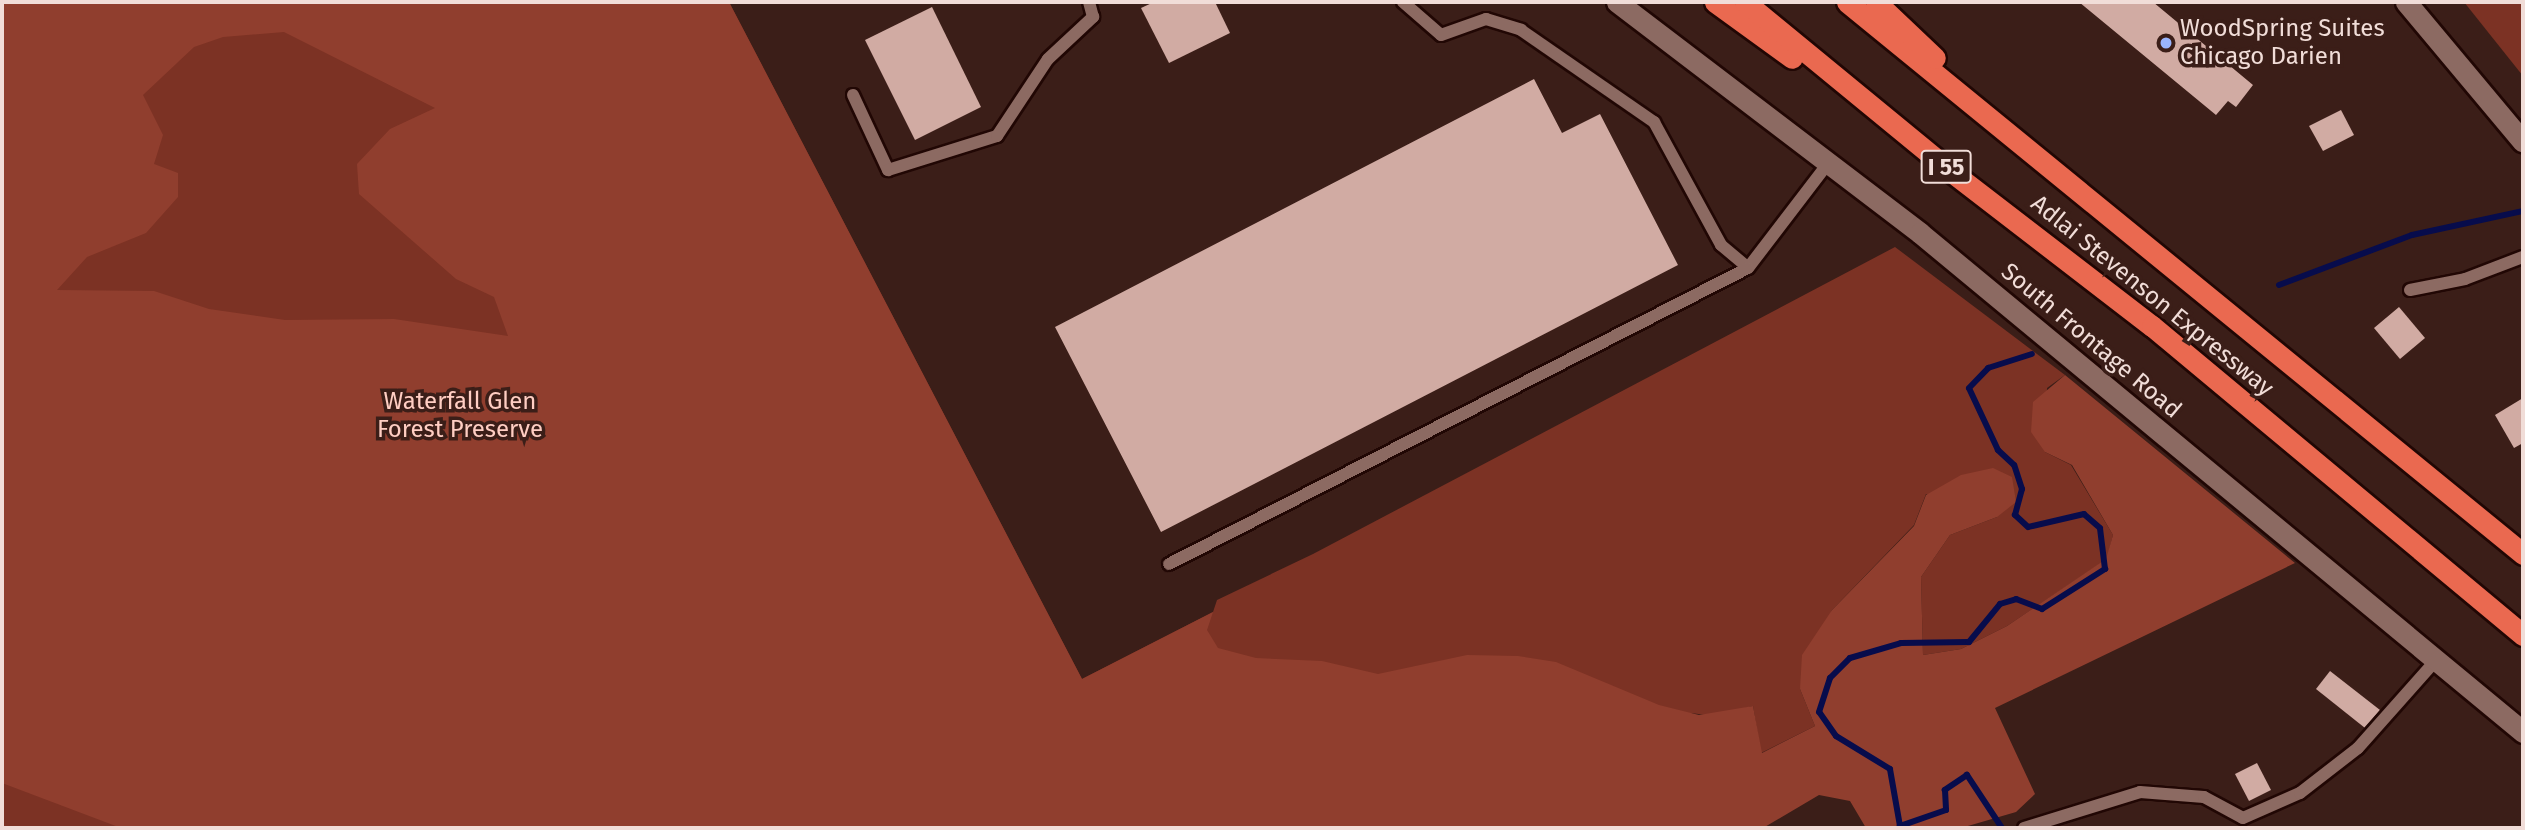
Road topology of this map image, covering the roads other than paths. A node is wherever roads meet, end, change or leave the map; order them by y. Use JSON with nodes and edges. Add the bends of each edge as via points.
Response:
{"nodes":[{"id":1,"x":1088,"y":2,"type":"edge"},
{"id":2,"x":1402,"y":2,"type":"edge"},
{"id":3,"x":1617,"y":2,"type":"edge"},
{"id":4,"x":1715,"y":2,"type":"edge"},
{"id":5,"x":1745,"y":2,"type":"edge"},
{"id":6,"x":1847,"y":2,"type":"edge"},
{"id":7,"x":1876,"y":2,"type":"edge"},
{"id":8,"x":2406,"y":2,"type":"edge"},
{"id":9,"x":853,"y":95,"type":"dead end"},
{"id":10,"x":2523,"y":142,"type":"edge"},
{"id":11,"x":1829,"y":162,"type":"junction"},
{"id":12,"x":1953,"y":173,"type":"junction"},
{"id":13,"x":2061,"y":177,"type":"junction"},
{"id":14,"x":2523,"y":257,"type":"edge"},
{"id":15,"x":1748,"y":268,"type":"junction"},
{"id":16,"x":2410,"y":290,"type":"dead end"},
{"id":17,"x":2523,"y":554,"type":"edge"},
{"id":18,"x":1169,"y":564,"type":"dead end"},
{"id":19,"x":2523,"y":635,"type":"edge"},
{"id":20,"x":2435,"y":660,"type":"junction"},
{"id":21,"x":2523,"y":733,"type":"edge"},
{"id":22,"x":2024,"y":828,"type":"edge"}],
"edges":[{"from":1,"to":9,"type":"lane","via":[[1093,16],[1048,59],[997,136],[888,170]]},
{"from":2,"to":15,"type":"lane","via":[[1441,35],[1486,19],[1521,30],[1654,122],[1721,245]]},
{"from":3,"to":11,"type":"street","name":"South Frontage Road"},
{"from":4,"to":12,"type":"highway"},
{"from":5,"to":12,"type":"highway","name":"Adlai Stevenson Expressway","number":"I 55"},
{"from":6,"to":13,"type":"highway","name":"Adlai Stevenson Expressway","number":"I 55"},
{"from":7,"to":13,"type":"highway"},
{"from":8,"to":10,"type":"street"},
{"from":11,"to":15,"type":"lane"},
{"from":11,"to":20,"type":"street","name":"South Frontage Road"},
{"from":12,"to":19,"type":"highway","name":"Adlai Stevenson Expressway","number":"I 55","via":[[2152,326]]},
{"from":13,"to":17,"type":"highway","name":"Adlai Stevenson Expressway","number":"I 55"},
{"from":14,"to":16,"type":"lane","via":[[2465,279]]},
{"from":15,"to":18,"type":"lane"},
{"from":20,"to":21,"type":"street","name":"South Frontage Road"},
{"from":20,"to":22,"type":"lane","via":[[2358,748],[2300,793],[2243,818],[2203,797],[2140,792]]}]}
